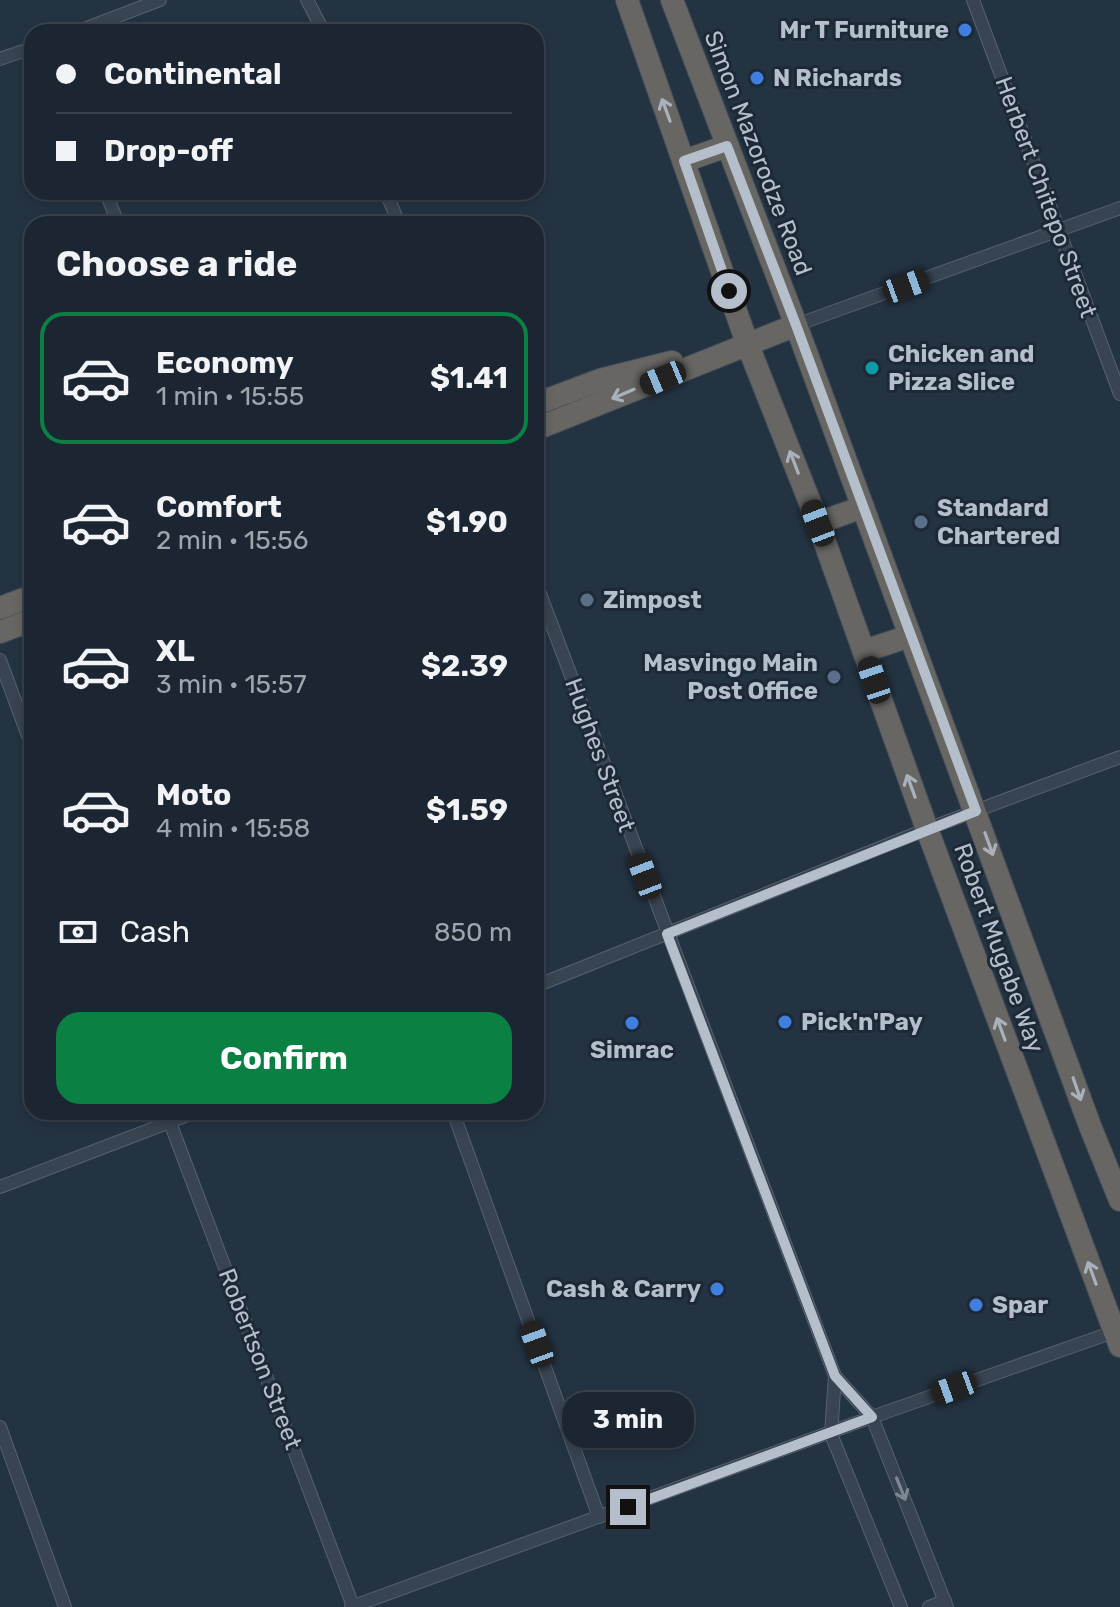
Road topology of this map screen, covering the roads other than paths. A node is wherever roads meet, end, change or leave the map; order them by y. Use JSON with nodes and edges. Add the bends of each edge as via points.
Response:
{"nodes":[{"id":1,"x":160,"y":0,"type":"edge"},
{"id":2,"x":307,"y":0,"type":"edge"},
{"id":3,"x":320,"y":0,"type":"edge"},
{"id":4,"x":627,"y":0,"type":"edge"},
{"id":5,"x":672,"y":0,"type":"edge"},
{"id":6,"x":973,"y":0,"type":"edge"},
{"id":7,"x":318,"y":17,"type":"junction"},
{"id":8,"x":97,"y":24,"type":"edge"},
{"id":9,"x":321,"y":24,"type":"edge"},
{"id":10,"x":24,"y":51,"type":"edge"},
{"id":11,"x":0,"y":59,"type":"edge"},
{"id":12,"x":727,"y":146,"type":"junction"},
{"id":13,"x":684,"y":161,"type":"junction"},
{"id":14,"x":1120,"y":208,"type":"edge"},
{"id":15,"x":1058,"y":232,"type":"junction"},
{"id":16,"x":796,"y":325,"type":"junction"},
{"id":17,"x":747,"y":343,"type":"junction"},
{"id":18,"x":1120,"y":394,"type":"edge"},
{"id":19,"x":544,"y":401,"type":"edge"},
{"id":20,"x":544,"y":426,"type":"edge"},
{"id":21,"x":863,"y":507,"type":"junction"},
{"id":22,"x":818,"y":523,"type":"junction"},
{"id":23,"x":24,"y":599,"type":"edge"},
{"id":24,"x":544,"y":604,"type":"edge"},
{"id":25,"x":0,"y":608,"type":"edge"},
{"id":26,"x":24,"y":623,"type":"edge"},
{"id":27,"x":0,"y":632,"type":"edge"},
{"id":28,"x":910,"y":636,"type":"junction"},
{"id":29,"x":864,"y":651,"type":"junction"},
{"id":30,"x":0,"y":660,"type":"edge"},
{"id":31,"x":24,"y":725,"type":"edge"},
{"id":32,"x":1120,"y":757,"type":"edge"},
{"id":33,"x":976,"y":811,"type":"junction"},
{"id":34,"x":927,"y":829,"type":"junction"},
{"id":35,"x":667,"y":934,"type":"junction"},
{"id":36,"x":544,"y":983,"type":"edge"},
{"id":37,"x":161,"y":1120,"type":"edge"},
{"id":38,"x":169,"y":1120,"type":"edge"},
{"id":39,"x":456,"y":1120,"type":"edge"},
{"id":40,"x":0,"y":1187,"type":"edge"},
{"id":41,"x":1120,"y":1200,"type":"edge"},
{"id":42,"x":1118,"y":1336,"type":"edge"},
{"id":43,"x":835,"y":1376,"type":"junction"},
{"id":44,"x":872,"y":1417,"type":"junction"},
{"id":45,"x":0,"y":1427,"type":"edge"},
{"id":46,"x":831,"y":1434,"type":"junction"},
{"id":47,"x":599,"y":1517,"type":"junction"},
{"id":48,"x":946,"y":1604,"type":"edge"},
{"id":49,"x":65,"y":1607,"type":"edge"},
{"id":50,"x":352,"y":1607,"type":"edge"},
{"id":51,"x":901,"y":1607,"type":"edge"},
{"id":52,"x":929,"y":1607,"type":"edge"}],
"edges":[{"from":1,"to":8,"type":"street"},
{"from":2,"to":7,"type":"street"},
{"from":3,"to":7,"type":"street"},
{"from":13,"to":4,"type":"highway","one_way":true},
{"from":5,"to":12,"type":"highway","name":"Simon Mazorodze Road"},
{"from":6,"to":15,"type":"street","name":"Herbert Chitepo Street"},
{"from":7,"to":9,"type":"street"},
{"from":10,"to":11,"type":"street"},
{"from":12,"to":13,"type":"highway"},
{"from":12,"to":16,"type":"highway","name":"Simon Mazorodze Road"},
{"from":13,"to":17,"type":"highway"},
{"from":14,"to":15,"type":"street"},
{"from":15,"to":16,"type":"street"},
{"from":15,"to":18,"type":"street","name":"Herbert Chitepo Street"},
{"from":16,"to":17,"type":"highway"},
{"from":16,"to":21,"type":"highway","name":"Robert Mugabe Way"},
{"from":17,"to":19,"type":"highway","via":[[600,380]]},
{"from":17,"to":20,"type":"highway","one_way":true},
{"from":22,"to":17,"type":"highway","name":"Robert Mugabe Way","one_way":true},
{"from":21,"to":22,"type":"highway"},
{"from":21,"to":28,"type":"highway","name":"Robert Mugabe Way"},
{"from":22,"to":29,"type":"highway","name":"Robert Mugabe Way"},
{"from":23,"to":25,"type":"highway"},
{"from":24,"to":35,"type":"street","name":"Hughes Street"},
{"from":26,"to":27,"type":"highway"},
{"from":28,"to":29,"type":"highway"},
{"from":28,"to":33,"type":"highway","name":"Robert Mugabe Way"},
{"from":34,"to":29,"type":"highway","name":"Robert Mugabe Way","one_way":true},
{"from":30,"to":31,"type":"street"},
{"from":32,"to":33,"type":"street"},
{"from":33,"to":34,"type":"street"},
{"from":33,"to":41,"type":"highway","name":"Robert Mugabe Way","one_way":true},
{"from":34,"to":35,"type":"street"},
{"from":42,"to":34,"type":"highway","name":"Robert Mugabe Way","one_way":true},
{"from":35,"to":36,"type":"street"},
{"from":35,"to":43,"type":"street","name":"Hughes Street"},
{"from":37,"to":40,"type":"street"},
{"from":38,"to":50,"type":"street","name":"Robertson Street"},
{"from":39,"to":47,"type":"street"},
{"from":42,"to":44,"type":"street"},
{"from":43,"to":44,"type":"street"},
{"from":43,"to":46,"type":"street"},
{"from":44,"to":46,"type":"street"},
{"from":44,"to":48,"type":"street","one_way":true},
{"from":45,"to":49,"type":"street"},
{"from":46,"to":47,"type":"street"},
{"from":46,"to":51,"type":"street"},
{"from":47,"to":50,"type":"street"},
{"from":48,"to":52,"type":"street"}]}
